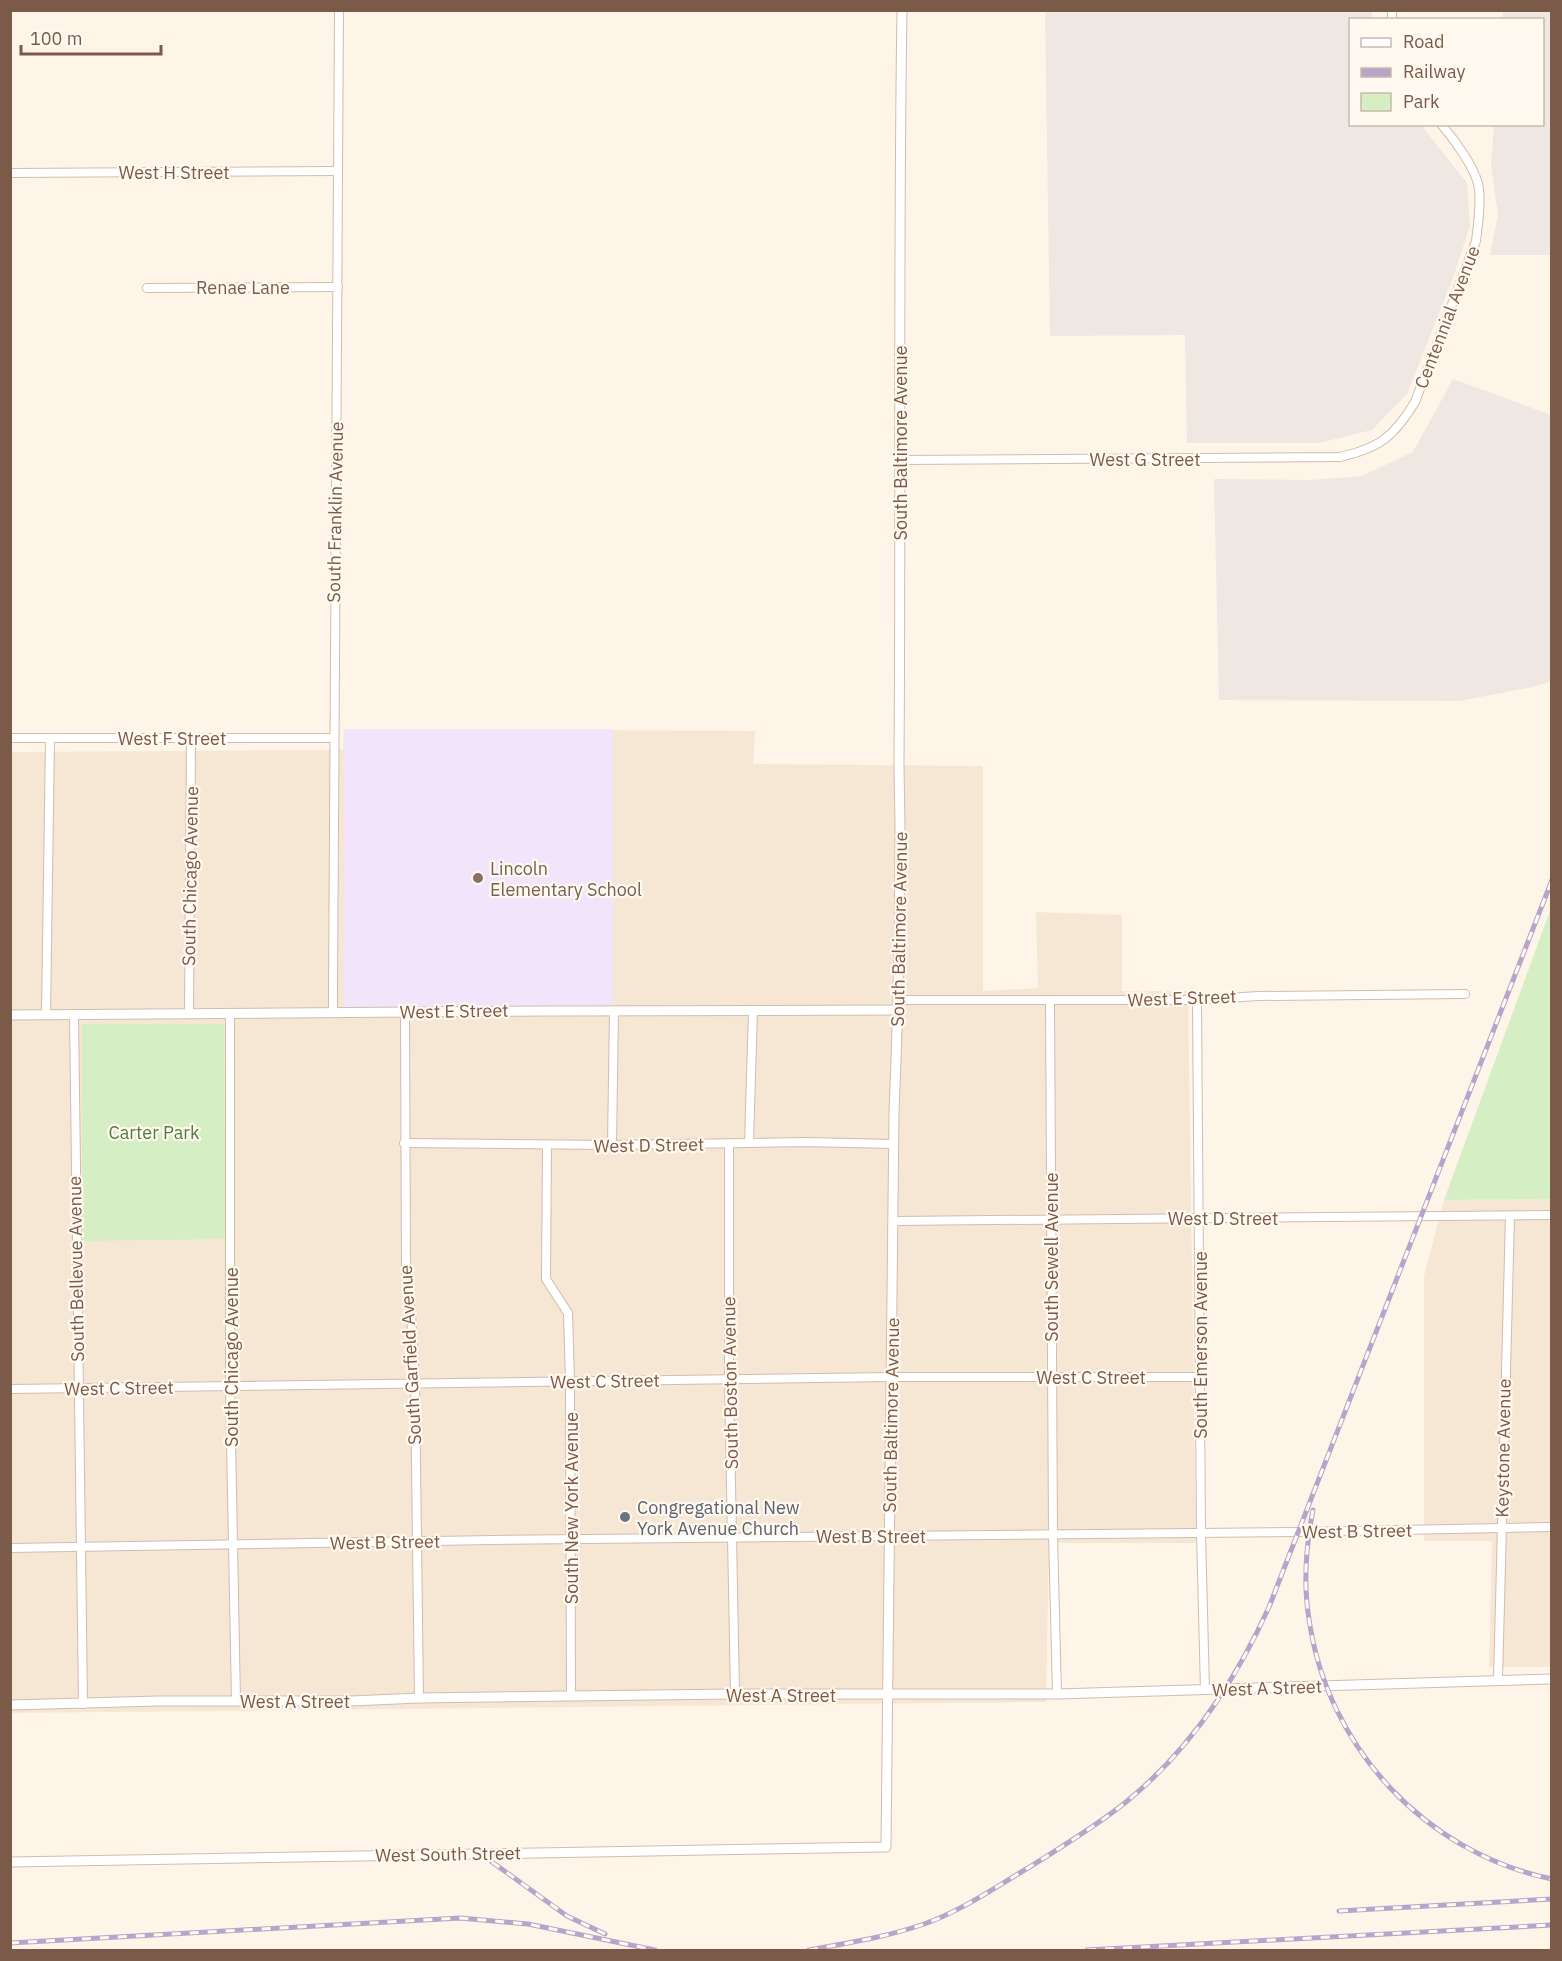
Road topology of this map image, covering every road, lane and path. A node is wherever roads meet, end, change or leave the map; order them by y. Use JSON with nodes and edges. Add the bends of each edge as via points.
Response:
{"nodes":[{"id":1,"x":339,"y":10,"type":"edge"},
{"id":2,"x":902,"y":10,"type":"edge"},
{"id":3,"x":1442,"y":126,"type":"edge"},
{"id":4,"x":338,"y":171,"type":"junction"},
{"id":5,"x":10,"y":172,"type":"edge"},
{"id":6,"x":339,"y":287,"type":"junction"},
{"id":7,"x":147,"y":288,"type":"dead end"},
{"id":8,"x":1387,"y":439,"type":"joint"},
{"id":9,"x":900,"y":460,"type":"junction"},
{"id":10,"x":10,"y":738,"type":"edge"},
{"id":11,"x":50,"y":738,"type":"junction"},
{"id":12,"x":191,"y":738,"type":"junction"},
{"id":13,"x":333,"y":738,"type":"junction"},
{"id":14,"x":1465,"y":994,"type":"dead end"},
{"id":15,"x":1050,"y":1000,"type":"junction"},
{"id":16,"x":1197,"y":1000,"type":"junction"},
{"id":17,"x":899,"y":1005,"type":"junction"},
{"id":18,"x":753,"y":1010,"type":"junction"},
{"id":19,"x":614,"y":1011,"type":"junction"},
{"id":20,"x":405,"y":1012,"type":"junction"},
{"id":21,"x":333,"y":1013,"type":"junction"},
{"id":22,"x":74,"y":1014,"type":"junction"},
{"id":23,"x":189,"y":1014,"type":"junction"},
{"id":24,"x":230,"y":1014,"type":"junction"},
{"id":25,"x":10,"y":1015,"type":"edge"},
{"id":26,"x":46,"y":1015,"type":"junction"},
{"id":27,"x":404,"y":1143,"type":"junction"},
{"id":28,"x":749,"y":1143,"type":"junction"},
{"id":29,"x":729,"y":1144,"type":"junction"},
{"id":30,"x":894,"y":1144,"type":"junction"},
{"id":31,"x":547,"y":1145,"type":"junction"},
{"id":32,"x":612,"y":1145,"type":"junction"},
{"id":33,"x":1551,"y":1215,"type":"edge"},
{"id":34,"x":1510,"y":1216,"type":"junction"},
{"id":35,"x":1200,"y":1217,"type":"junction"},
{"id":36,"x":1051,"y":1220,"type":"junction"},
{"id":37,"x":894,"y":1221,"type":"junction"},
{"id":38,"x":1052,"y":1376,"type":"junction"},
{"id":39,"x":892,"y":1377,"type":"junction"},
{"id":40,"x":1200,"y":1377,"type":"junction"},
{"id":41,"x":729,"y":1379,"type":"junction"},
{"id":42,"x":570,"y":1381,"type":"junction"},
{"id":43,"x":414,"y":1384,"type":"junction"},
{"id":44,"x":230,"y":1387,"type":"junction"},
{"id":45,"x":77,"y":1388,"type":"junction"},
{"id":46,"x":10,"y":1389,"type":"edge"},
{"id":47,"x":1551,"y":1527,"type":"edge"},
{"id":48,"x":1501,"y":1528,"type":"junction"},
{"id":49,"x":1201,"y":1533,"type":"junction"},
{"id":50,"x":1053,"y":1534,"type":"junction"},
{"id":51,"x":890,"y":1536,"type":"junction"},
{"id":52,"x":732,"y":1537,"type":"junction"},
{"id":53,"x":571,"y":1539,"type":"junction"},
{"id":54,"x":416,"y":1541,"type":"junction"},
{"id":55,"x":233,"y":1545,"type":"junction"},
{"id":56,"x":80,"y":1547,"type":"junction"},
{"id":57,"x":10,"y":1548,"type":"edge"},
{"id":58,"x":1551,"y":1679,"type":"edge"},
{"id":59,"x":1498,"y":1680,"type":"junction"},
{"id":60,"x":1205,"y":1690,"type":"junction"},
{"id":61,"x":1057,"y":1694,"type":"junction"},
{"id":62,"x":735,"y":1695,"type":"junction"},
{"id":63,"x":571,"y":1696,"type":"junction"},
{"id":64,"x":888,"y":1696,"type":"junction"},
{"id":65,"x":418,"y":1698,"type":"junction"},
{"id":66,"x":236,"y":1701,"type":"junction"},
{"id":67,"x":83,"y":1704,"type":"junction"},
{"id":68,"x":10,"y":1705,"type":"edge"},
{"id":69,"x":886,"y":1847,"type":"joint"},
{"id":70,"x":10,"y":1862,"type":"edge"}],
"edges":[{"from":1,"to":4,"type":"street","name":"South Franklin Avenue"},
{"from":2,"to":9,"type":"street","name":"South Baltimore Avenue"},
{"from":3,"to":8,"type":"street","name":"Centennial Avenue","via":[[1463,154],[1479,188],[1476,241],[1414,402],[1401,425]]},
{"from":4,"to":5,"type":"street","name":"West H Street"},
{"from":4,"to":6,"type":"street","name":"South Franklin Avenue"},
{"from":6,"to":7,"type":"street","name":"Renae Lane"},
{"from":6,"to":13,"type":"street","name":"South Franklin Avenue"},
{"from":8,"to":9,"type":"street","name":"West G Street","via":[[1340,457]]},
{"from":9,"to":17,"type":"street","name":"South Baltimore Avenue"},
{"from":10,"to":11,"type":"street","name":"West F Street"},
{"from":11,"to":12,"type":"street","name":"West F Street"},
{"from":11,"to":26,"type":"street"},
{"from":12,"to":13,"type":"street","name":"West F Street"},
{"from":12,"to":23,"type":"street","name":"South Chicago Avenue"},
{"from":13,"to":21,"type":"street","name":"South Franklin Avenue"},
{"from":14,"to":16,"type":"street","name":"West E Street","via":[[1279,995]]},
{"from":15,"to":16,"type":"street","name":"West E Street"},
{"from":15,"to":17,"type":"street","name":"West E Street"},
{"from":15,"to":36,"type":"street","name":"South Sewell Avenue"},
{"from":16,"to":35,"type":"street","name":"South Emerson Avenue"},
{"from":17,"to":18,"type":"street","name":"West E Street"},
{"from":17,"to":30,"type":"street","name":"South Baltimore Avenue"},
{"from":18,"to":19,"type":"street","name":"West E Street"},
{"from":18,"to":28,"type":"street"},
{"from":19,"to":20,"type":"street","name":"West E Street"},
{"from":19,"to":32,"type":"street"},
{"from":20,"to":21,"type":"street","name":"West E Street"},
{"from":20,"to":27,"type":"street","name":"South Garfield Avenue"},
{"from":21,"to":24,"type":"street","name":"West E Street"},
{"from":22,"to":23,"type":"street","name":"West E Street"},
{"from":22,"to":26,"type":"street","name":"West E Street"},
{"from":22,"to":45,"type":"street","name":"South Bellevue Avenue"},
{"from":23,"to":24,"type":"street","name":"West E Street"},
{"from":24,"to":44,"type":"street","name":"South Chicago Avenue"},
{"from":25,"to":26,"type":"street","name":"West E Street"},
{"from":27,"to":31,"type":"street","name":"West D Street"},
{"from":27,"to":43,"type":"street","name":"South Garfield Avenue","via":[[406,1277]]},
{"from":28,"to":29,"type":"street","name":"West D Street"},
{"from":28,"to":30,"type":"street","name":"West D Street"},
{"from":29,"to":32,"type":"street","name":"West D Street"},
{"from":29,"to":41,"type":"street","name":"South Boston Avenue"},
{"from":30,"to":37,"type":"street","name":"South Baltimore Avenue"},
{"from":31,"to":32,"type":"street","name":"West D Street"},
{"from":31,"to":42,"type":"street","name":"South New York Avenue","via":[[546,1279],[568,1313]]},
{"from":33,"to":34,"type":"street","name":"West D Street"},
{"from":34,"to":35,"type":"street","name":"West D Street"},
{"from":34,"to":48,"type":"street","name":"Keystone Avenue"},
{"from":35,"to":36,"type":"street","name":"West D Street"},
{"from":35,"to":40,"type":"street","name":"South Emerson Avenue"},
{"from":36,"to":37,"type":"street","name":"West D Street"},
{"from":36,"to":38,"type":"street","name":"South Sewell Avenue"},
{"from":37,"to":39,"type":"street","name":"South Baltimore Avenue"},
{"from":38,"to":39,"type":"street","name":"West C Street"},
{"from":38,"to":40,"type":"street","name":"West C Street"},
{"from":38,"to":50,"type":"street","name":"South Sewell Avenue"},
{"from":39,"to":41,"type":"street","name":"West C Street"},
{"from":39,"to":51,"type":"street","name":"South Baltimore Avenue"},
{"from":40,"to":49,"type":"street","name":"South Emerson Avenue"},
{"from":41,"to":42,"type":"street","name":"West C Street"},
{"from":41,"to":52,"type":"street","name":"South Boston Avenue"},
{"from":42,"to":43,"type":"street","name":"West C Street"},
{"from":42,"to":53,"type":"street","name":"South New York Avenue"},
{"from":43,"to":44,"type":"street","name":"West C Street"},
{"from":43,"to":54,"type":"street","name":"South Garfield Avenue"},
{"from":44,"to":45,"type":"street","name":"West C Street"},
{"from":44,"to":55,"type":"street","name":"South Chicago Avenue"},
{"from":45,"to":46,"type":"street","name":"West C Street"},
{"from":45,"to":56,"type":"street","name":"South Bellevue Avenue"},
{"from":47,"to":48,"type":"street","name":"West B Street"},
{"from":48,"to":49,"type":"street","name":"West B Street"},
{"from":48,"to":59,"type":"street","name":"Keystone Avenue"},
{"from":49,"to":50,"type":"street","name":"West B Street"},
{"from":49,"to":60,"type":"street","name":"South Emerson Avenue"},
{"from":50,"to":51,"type":"street","name":"West B Street"},
{"from":50,"to":61,"type":"street","name":"South Sewell Avenue"},
{"from":51,"to":52,"type":"street","name":"West B Street"},
{"from":51,"to":64,"type":"street","name":"South Baltimore Avenue"},
{"from":52,"to":53,"type":"street","name":"West B Street"},
{"from":52,"to":62,"type":"street","name":"South Boston Avenue"},
{"from":53,"to":54,"type":"street","name":"West B Street"},
{"from":53,"to":63,"type":"street","name":"South New York Avenue"},
{"from":54,"to":55,"type":"street","name":"West B Street"},
{"from":54,"to":65,"type":"street","name":"South Garfield Avenue"},
{"from":55,"to":56,"type":"street","name":"West B Street"},
{"from":55,"to":66,"type":"street","name":"South Chicago Avenue"},
{"from":56,"to":57,"type":"street","name":"West B Street"},
{"from":56,"to":67,"type":"street","name":"South Bellevue Avenue"},
{"from":58,"to":59,"type":"street","name":"West A Street"},
{"from":59,"to":60,"type":"street","name":"West A Street"},
{"from":60,"to":61,"type":"street","name":"West A Street"},
{"from":61,"to":64,"type":"street","name":"West A Street"},
{"from":62,"to":63,"type":"street","name":"West A Street"},
{"from":62,"to":64,"type":"street","name":"West A Street"},
{"from":63,"to":65,"type":"street","name":"West A Street"},
{"from":64,"to":69,"type":"street","name":"South Baltimore Avenue"},
{"from":65,"to":66,"type":"street","name":"West A Street"},
{"from":66,"to":67,"type":"street","name":"West A Street"},
{"from":67,"to":68,"type":"street","name":"West A Street"},
{"from":69,"to":70,"type":"street","name":"West South Street"}]}
